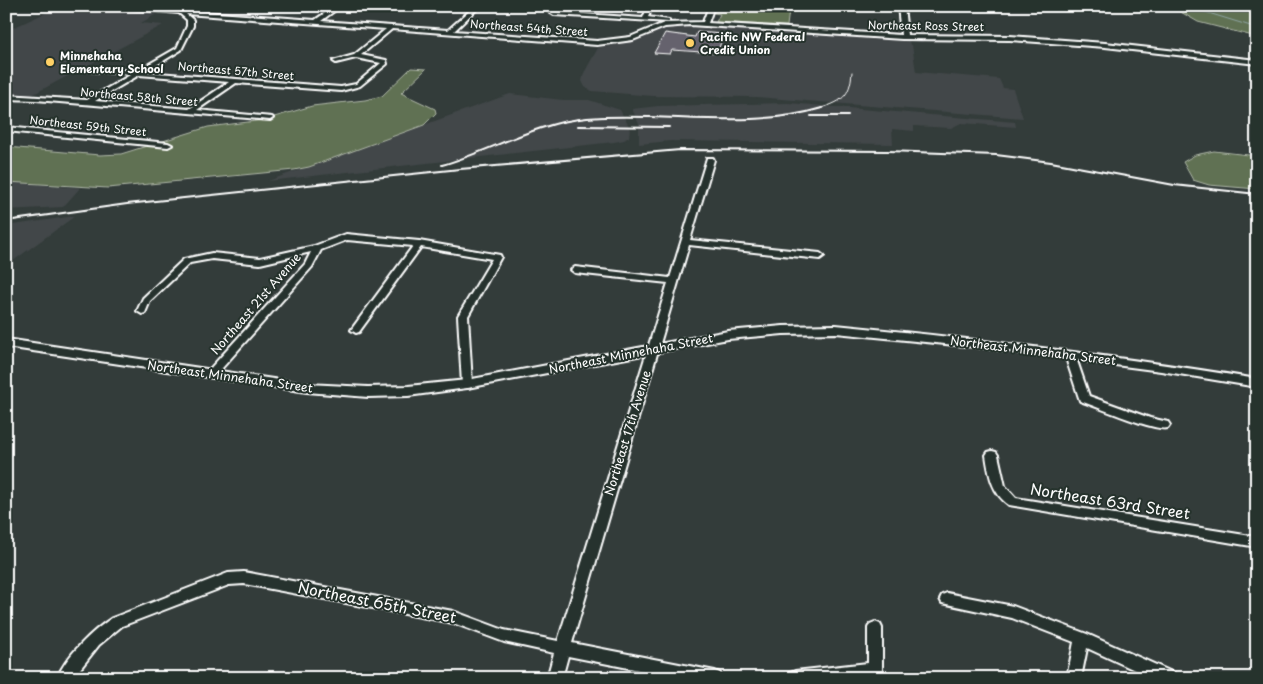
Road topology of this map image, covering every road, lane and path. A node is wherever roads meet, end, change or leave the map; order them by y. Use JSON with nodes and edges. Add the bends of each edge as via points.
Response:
{"nodes":[{"id":1,"x":100,"y":6,"type":"edge"},
{"id":2,"x":339,"y":6,"type":"edge"},
{"id":3,"x":417,"y":6,"type":"edge"},
{"id":4,"x":478,"y":6,"type":"edge"},
{"id":5,"x":651,"y":6,"type":"edge"},
{"id":6,"x":712,"y":6,"type":"edge"},
{"id":7,"x":901,"y":6,"type":"edge"},
{"id":8,"x":422,"y":7,"type":"edge"},
{"id":9,"x":551,"y":11,"type":"dead end"},
{"id":10,"x":180,"y":12,"type":"junction"},
{"id":11,"x":649,"y":20,"type":"junction"},
{"id":12,"x":316,"y":22,"type":"junction"},
{"id":13,"x":675,"y":23,"type":"junction"},
{"id":14,"x":705,"y":24,"type":"junction"},
{"id":15,"x":390,"y":28,"type":"junction"},
{"id":16,"x":449,"y":32,"type":"junction"},
{"id":17,"x":902,"y":37,"type":"junction"},
{"id":18,"x":597,"y":43,"type":"joint"},
{"id":19,"x":356,"y":56,"type":"junction"},
{"id":20,"x":336,"y":61,"type":"dead end"},
{"id":21,"x":1257,"y":62,"type":"edge"},
{"id":22,"x":89,"y":69,"type":"dead end"},
{"id":23,"x":138,"y":73,"type":"junction"},
{"id":24,"x":234,"y":81,"type":"junction"},
{"id":25,"x":6,"y":97,"type":"edge"},
{"id":26,"x":87,"y":103,"type":"junction"},
{"id":27,"x":189,"y":112,"type":"junction"},
{"id":28,"x":270,"y":118,"type":"dead end"},
{"id":29,"x":6,"y":129,"type":"edge"},
{"id":30,"x":168,"y":145,"type":"dead end"},
{"id":31,"x":710,"y":160,"type":"dead end"},
{"id":32,"x":685,"y":242,"type":"junction"},
{"id":33,"x":419,"y":244,"type":"junction"},
{"id":34,"x":317,"y":248,"type":"junction"},
{"id":35,"x":820,"y":256,"type":"dead end"},
{"id":36,"x":575,"y":270,"type":"dead end"},
{"id":37,"x":672,"y":281,"type":"junction"},
{"id":38,"x":142,"y":311,"type":"dead end"},
{"id":39,"x":356,"y":330,"type":"dead end"},
{"id":40,"x":6,"y":343,"type":"edge"},
{"id":41,"x":653,"y":350,"type":"junction"},
{"id":42,"x":1070,"y":355,"type":"junction"},
{"id":43,"x":211,"y":374,"type":"junction"},
{"id":44,"x":1257,"y":383,"type":"edge"},
{"id":45,"x":467,"y":384,"type":"junction"},
{"id":46,"x":1164,"y":425,"type":"dead end"},
{"id":47,"x":992,"y":455,"type":"dead end"},
{"id":48,"x":1257,"y":542,"type":"edge"},
{"id":49,"x":947,"y":599,"type":"dead end"},
{"id":50,"x":875,"y":628,"type":"dead end"},
{"id":51,"x":1082,"y":639,"type":"junction"},
{"id":52,"x":563,"y":648,"type":"junction"},
{"id":53,"x":875,"y":673,"type":"edge"},
{"id":54,"x":64,"y":678,"type":"edge"},
{"id":55,"x":554,"y":678,"type":"edge"},
{"id":56,"x":715,"y":678,"type":"edge"},
{"id":57,"x":795,"y":678,"type":"edge"},
{"id":58,"x":1074,"y":678,"type":"edge"},
{"id":59,"x":1169,"y":678,"type":"edge"}],
"edges":[{"from":1,"to":10,"type":"street","name":"Northeast 54th Street"},
{"from":2,"to":12,"type":"street"},
{"from":3,"to":8,"type":"street"},
{"from":4,"to":16,"type":"street"},
{"from":5,"to":11,"type":"street","via":[[645,17]]},
{"from":6,"to":14,"type":"street"},
{"from":7,"to":17,"type":"street"},
{"from":9,"to":11,"type":"street"},
{"from":10,"to":12,"type":"street","name":"Northeast 54th Street"},
{"from":10,"to":23,"type":"street","via":[[190,20],[190,26],[179,49]]},
{"from":11,"to":13,"type":"street"},
{"from":12,"to":15,"type":"street","name":"Northeast 54th Street"},
{"from":13,"to":14,"type":"street","name":"Northeast Ross Street"},
{"from":13,"to":18,"type":"street","name":"Northeast Ross Street","via":[[658,26],[630,39]]},
{"from":14,"to":17,"type":"street","name":"Northeast Ross Street"},
{"from":15,"to":16,"type":"street","name":"Northeast 54th Street"},
{"from":15,"to":19,"type":"street"},
{"from":16,"to":18,"type":"street","name":"Northeast 54th Street"},
{"from":17,"to":21,"type":"street","name":"Northeast Ross Street","via":[[1010,38]]},
{"from":19,"to":20,"type":"street"},
{"from":19,"to":24,"type":"street","name":"Northeast 57th Street","via":[[385,63],[364,82],[351,87],[330,89]]},
{"from":22,"to":23,"type":"street","name":"Northeast 57th Street"},
{"from":23,"to":24,"type":"street","name":"Northeast 57th Street"},
{"from":23,"to":26,"type":"street"},
{"from":24,"to":27,"type":"street"},
{"from":25,"to":26,"type":"street","name":"Northeast 58th Street"},
{"from":26,"to":27,"type":"street","name":"Northeast 58th Street"},
{"from":27,"to":28,"type":"street","name":"Northeast 58th Street"},
{"from":29,"to":30,"type":"street","name":"Northeast 59th Street"},
{"from":31,"to":32,"type":"street","name":"Northeast 17th Avenue"},
{"from":32,"to":35,"type":"street"},
{"from":32,"to":37,"type":"street","name":"Northeast 17th Avenue"},
{"from":33,"to":34,"type":"street","via":[[346,237]]},
{"from":33,"to":39,"type":"street"},
{"from":33,"to":45,"type":"street","via":[[497,257],[463,316]]},
{"from":34,"to":38,"type":"street","via":[[260,261],[212,256],[187,260],[146,300]]},
{"from":34,"to":43,"type":"street","name":"Northeast 21st Avenue","via":[[309,265]]},
{"from":36,"to":37,"type":"street"},
{"from":37,"to":41,"type":"street","name":"Northeast 17th Avenue"},
{"from":40,"to":43,"type":"main road","name":"Northeast Minnehaha Street"},
{"from":41,"to":42,"type":"main road","name":"Northeast Minnehaha Street","via":[[728,335],[811,329],[925,337]]},
{"from":41,"to":45,"type":"main road","name":"Northeast Minnehaha Street"},
{"from":41,"to":52,"type":"street","name":"Northeast 17th Avenue"},
{"from":42,"to":44,"type":"main road","name":"Northeast Minnehaha Street"},
{"from":42,"to":46,"type":"street","via":[[1084,398]]},
{"from":43,"to":45,"type":"main road","name":"Northeast Minnehaha Street","via":[[328,390],[408,391]]},
{"from":47,"to":48,"type":"street","name":"Northeast 63rd Street","via":[[1001,494],[1013,502]]},
{"from":49,"to":51,"type":"street","via":[[1002,608]]},
{"from":50,"to":53,"type":"street"},
{"from":51,"to":58,"type":"street"},
{"from":51,"to":59,"type":"street"},
{"from":52,"to":54,"type":"street","name":"Northeast 65th Street","via":[[490,632],[453,617],[244,578],[228,578],[103,630]]},
{"from":52,"to":55,"type":"street","name":"Northeast 17th Avenue"},
{"from":52,"to":56,"type":"street","name":"Northeast 65th Street"},
{"from":53,"to":57,"type":"street"}]}
